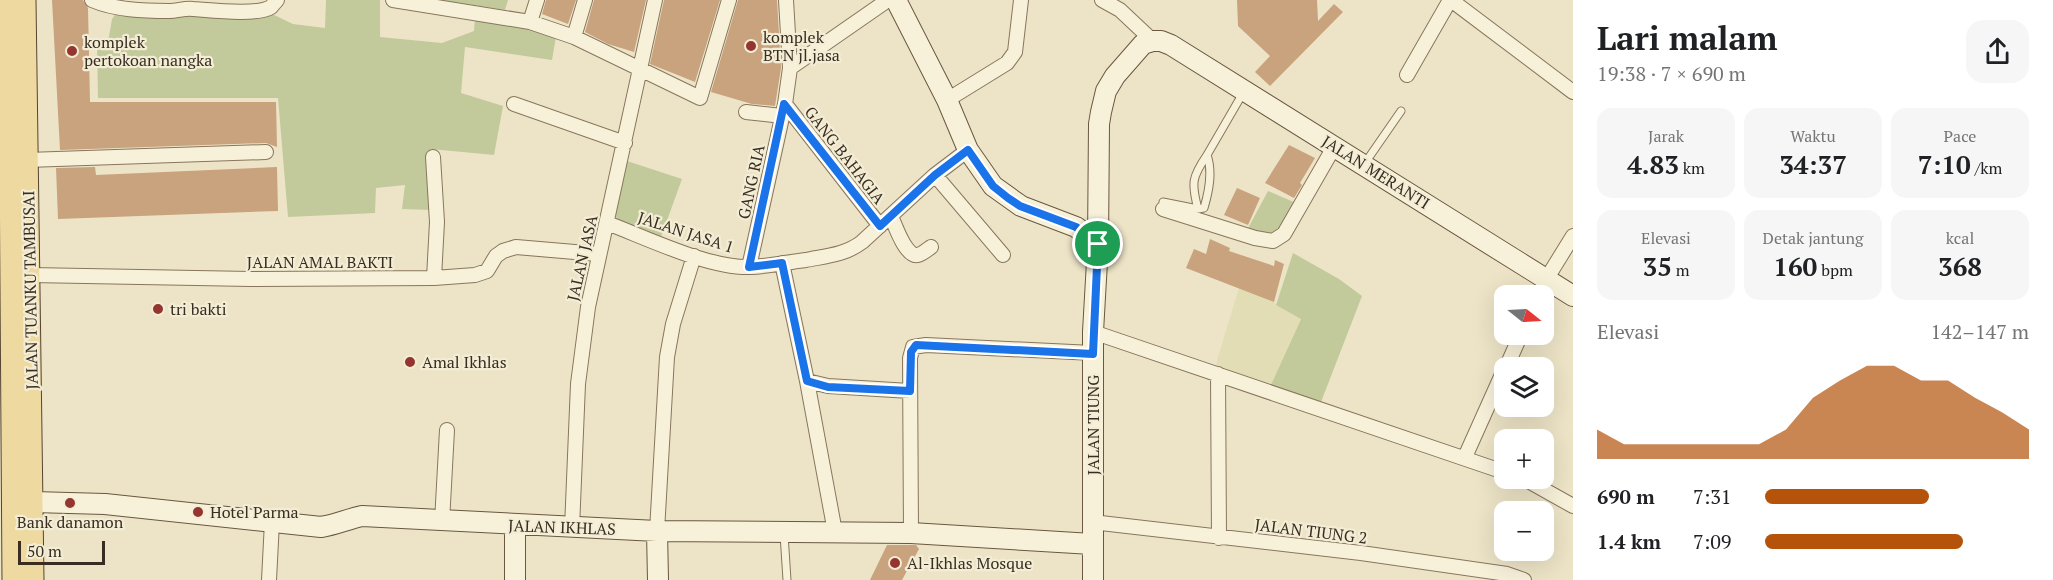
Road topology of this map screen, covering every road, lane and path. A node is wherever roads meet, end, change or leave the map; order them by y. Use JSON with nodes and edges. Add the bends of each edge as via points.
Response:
{"nodes":[{"id":1,"x":9,"y":0,"type":"edge"},
{"id":2,"x":25,"y":0,"type":"edge"},
{"id":3,"x":92,"y":0,"type":"edge"},
{"id":4,"x":277,"y":0,"type":"edge"},
{"id":5,"x":393,"y":0,"type":"edge"},
{"id":6,"x":537,"y":0,"type":"edge"},
{"id":7,"x":585,"y":0,"type":"edge"},
{"id":8,"x":655,"y":0,"type":"edge"},
{"id":9,"x":729,"y":0,"type":"edge"},
{"id":10,"x":786,"y":0,"type":"edge"},
{"id":11,"x":888,"y":0,"type":"edge"},
{"id":12,"x":896,"y":0,"type":"edge"},
{"id":13,"x":1021,"y":0,"type":"edge"},
{"id":14,"x":1102,"y":0,"type":"edge"},
{"id":15,"x":1450,"y":0,"type":"edge"},
{"id":16,"x":530,"y":22,"type":"junction"},
{"id":17,"x":574,"y":37,"type":"junction"},
{"id":18,"x":1154,"y":41,"type":"junction"},
{"id":19,"x":790,"y":68,"type":"junction"},
{"id":20,"x":640,"y":69,"type":"junction"},
{"id":21,"x":1407,"y":75,"type":"dead end"},
{"id":22,"x":5,"y":86,"type":"edge"},
{"id":23,"x":1244,"y":91,"type":"junction"},
{"id":24,"x":1573,"y":92,"type":"edge"},
{"id":25,"x":946,"y":100,"type":"junction"},
{"id":26,"x":514,"y":104,"type":"dead end"},
{"id":27,"x":783,"y":110,"type":"junction"},
{"id":28,"x":1401,"y":111,"type":"dead end"},
{"id":29,"x":746,"y":112,"type":"dead end"},
{"id":30,"x":624,"y":143,"type":"junction"},
{"id":31,"x":1334,"y":147,"type":"junction"},
{"id":32,"x":968,"y":150,"type":"junction"},
{"id":33,"x":266,"y":152,"type":"dead end"},
{"id":34,"x":1207,"y":155,"type":"junction"},
{"id":35,"x":13,"y":157,"type":"edge"},
{"id":36,"x":434,"y":157,"type":"dead end"},
{"id":37,"x":1364,"y":165,"type":"junction"},
{"id":38,"x":935,"y":175,"type":"junction"},
{"id":39,"x":1166,"y":206,"type":"joint"},
{"id":40,"x":1198,"y":209,"type":"junction"},
{"id":41,"x":891,"y":216,"type":"junction"},
{"id":42,"x":607,"y":223,"type":"junction"},
{"id":43,"x":880,"y":226,"type":"junction"},
{"id":44,"x":1573,"y":236,"type":"edge"},
{"id":45,"x":1098,"y":244,"type":"junction"},
{"id":46,"x":931,"y":248,"type":"dead end"},
{"id":47,"x":598,"y":254,"type":"junction"},
{"id":48,"x":1003,"y":255,"type":"dead end"},
{"id":49,"x":694,"y":256,"type":"junction"},
{"id":50,"x":782,"y":263,"type":"junction"},
{"id":51,"x":749,"y":267,"type":"junction"},
{"id":52,"x":30,"y":275,"type":"junction"},
{"id":53,"x":434,"y":278,"type":"junction"},
{"id":54,"x":1540,"y":285,"type":"edge"},
{"id":55,"x":1544,"y":285,"type":"edge"},
{"id":56,"x":1554,"y":290,"type":"edge"},
{"id":57,"x":1573,"y":296,"type":"edge"},
{"id":58,"x":6,"y":316,"type":"edge"},
{"id":59,"x":1093,"y":332,"type":"junction"},
{"id":60,"x":1093,"y":354,"type":"junction"},
{"id":61,"x":1218,"y":374,"type":"junction"},
{"id":62,"x":807,"y":381,"type":"junction"},
{"id":63,"x":910,"y":391,"type":"junction"},
{"id":64,"x":1494,"y":393,"type":"edge"},
{"id":65,"x":447,"y":430,"type":"dead end"},
{"id":66,"x":5,"y":453,"type":"edge"},
{"id":67,"x":1465,"y":457,"type":"junction"},
{"id":68,"x":1494,"y":468,"type":"edge"},
{"id":69,"x":1543,"y":489,"type":"edge"},
{"id":70,"x":33,"y":502,"type":"junction"},
{"id":71,"x":1573,"y":506,"type":"edge"},
{"id":72,"x":272,"y":522,"type":"junction"},
{"id":73,"x":442,"y":522,"type":"junction"},
{"id":74,"x":1092,"y":522,"type":"junction"},
{"id":75,"x":515,"y":525,"type":"junction"},
{"id":76,"x":572,"y":528,"type":"junction"},
{"id":77,"x":657,"y":531,"type":"junction"},
{"id":78,"x":784,"y":532,"type":"junction"},
{"id":79,"x":835,"y":532,"type":"junction"},
{"id":80,"x":911,"y":533,"type":"junction"},
{"id":81,"x":1219,"y":537,"type":"junction"},
{"id":82,"x":1092,"y":544,"type":"junction"},
{"id":83,"x":11,"y":572,"type":"edge"},
{"id":84,"x":33,"y":580,"type":"edge"},
{"id":85,"x":270,"y":580,"type":"edge"},
{"id":86,"x":514,"y":580,"type":"edge"},
{"id":87,"x":658,"y":580,"type":"edge"},
{"id":88,"x":787,"y":580,"type":"edge"},
{"id":89,"x":1093,"y":580,"type":"edge"},
{"id":90,"x":1524,"y":580,"type":"edge"}],
"edges":[{"from":1,"to":22,"type":"main road","name":"JALAN TUANKU TAMBUSAI"},
{"from":2,"to":35,"type":"main road","name":"JALAN TUANKU TAMBUSAI"},
{"from":3,"to":4,"type":"street","via":[[120,8],[217,12],[260,10],[272,7]]},
{"from":5,"to":16,"type":"street"},
{"from":6,"to":16,"type":"street"},
{"from":7,"to":17,"type":"street"},
{"from":8,"to":20,"type":"street","name":"JALAN JASA"},
{"from":9,"to":20,"type":"street","via":[[700,98]]},
{"from":10,"to":19,"type":"street","name":"GANG RIA"},
{"from":11,"to":19,"type":"street"},
{"from":12,"to":25,"type":"street"},
{"from":13,"to":25,"type":"street","via":[[1016,52],[1007,63]]},
{"from":14,"to":18,"type":"street","via":[[1120,10]]},
{"from":15,"to":21,"type":"street"},
{"from":15,"to":24,"type":"street"},
{"from":16,"to":17,"type":"street"},
{"from":17,"to":20,"type":"street"},
{"from":18,"to":23,"type":"street","name":"JALAN MERANTI","via":[[1178,50]]},
{"from":18,"to":45,"type":"street","name":"JALAN TIUNG","via":[[1143,44],[1125,62],[1106,91],[1099,124]]},
{"from":19,"to":27,"type":"street","name":"GANG RIA"},
{"from":20,"to":30,"type":"street","name":"JALAN JASA"},
{"from":22,"to":35,"type":"main road","name":"JALAN TUANKU TAMBUSAI"},
{"from":23,"to":31,"type":"street","name":"JALAN MERANTI"},
{"from":23,"to":34,"type":"lane"},
{"from":25,"to":32,"type":"street"},
{"from":26,"to":30,"type":"street"},
{"from":27,"to":29,"type":"street"},
{"from":27,"to":43,"type":"street","name":"GANG BAHAGIA"},
{"from":27,"to":51,"type":"street","name":"GANG RIA"},
{"from":28,"to":37,"type":"lane"},
{"from":30,"to":42,"type":"street","name":"JALAN JASA"},
{"from":31,"to":37,"type":"street","name":"JALAN MERANTI"},
{"from":31,"to":39,"type":"street","via":[[1284,234],[1273,241]]},
{"from":32,"to":38,"type":"street","name":"JALAN JASA 1"},
{"from":32,"to":45,"type":"street","via":[[993,186],[1008,198],[1076,227]]},
{"from":33,"to":35,"type":"street"},
{"from":34,"to":40,"type":"lane","via":[[1193,179]]},
{"from":34,"to":40,"type":"lane","via":[[1208,194],[1204,208]]},
{"from":35,"to":52,"type":"main road","name":"JALAN TUANKU TAMBUSAI"},
{"from":35,"to":58,"type":"main road","name":"JALAN TUANKU TAMBUSAI"},
{"from":36,"to":53,"type":"street"},
{"from":37,"to":54,"type":"street","name":"JALAN MERANTI"},
{"from":38,"to":41,"type":"street","name":"JALAN JASA 1"},
{"from":38,"to":48,"type":"street"},
{"from":39,"to":40,"type":"lane"},
{"from":41,"to":43,"type":"street","name":"JALAN JASA 1"},
{"from":41,"to":46,"type":"street","via":[[912,255]]},
{"from":42,"to":47,"type":"street","name":"JALAN JASA"},
{"from":42,"to":49,"type":"street","name":"JALAN JASA 1"},
{"from":43,"to":50,"type":"street","name":"JALAN JASA 1","via":[[852,249]]},
{"from":44,"to":55,"type":"street"},
{"from":45,"to":59,"type":"street","name":"JALAN TIUNG"},
{"from":47,"to":53,"type":"street","name":"JALAN AMAL BAKTI","via":[[516,247],[503,250],[487,271]]},
{"from":47,"to":76,"type":"street","name":"JALAN JASA","via":[[578,384]]},
{"from":49,"to":51,"type":"street","name":"JALAN JASA 1"},
{"from":49,"to":77,"type":"street","via":[[667,357]]},
{"from":50,"to":51,"type":"street","name":"JALAN JASA 1"},
{"from":50,"to":62,"type":"street"},
{"from":52,"to":53,"type":"street","name":"JALAN AMAL BAKTI"},
{"from":52,"to":70,"type":"main road","name":"JALAN TUANKU TAMBUSAI"},
{"from":56,"to":57,"type":"street","name":"JALAN MERANTI"},
{"from":58,"to":66,"type":"main road","name":"JALAN TUANKU TAMBUSAI"},
{"from":59,"to":60,"type":"street","name":"JALAN TIUNG"},
{"from":59,"to":61,"type":"street"},
{"from":60,"to":63,"type":"street","via":[[916,345],[911,352]]},
{"from":60,"to":74,"type":"street","name":"JALAN TIUNG"},
{"from":61,"to":67,"type":"street"},
{"from":61,"to":81,"type":"street"},
{"from":62,"to":63,"type":"street","via":[[828,387]]},
{"from":62,"to":79,"type":"street"},
{"from":63,"to":80,"type":"street"},
{"from":64,"to":67,"type":"street"},
{"from":65,"to":73,"type":"street"},
{"from":66,"to":83,"type":"main road","name":"JALAN TUANKU TAMBUSAI"},
{"from":67,"to":68,"type":"street"},
{"from":69,"to":71,"type":"street"},
{"from":70,"to":72,"type":"street","name":"JALAN IKHLAS","via":[[105,504]]},
{"from":70,"to":84,"type":"main road","name":"JALAN TUANKU TAMBUSAI"},
{"from":72,"to":73,"type":"street","name":"JALAN IKHLAS","via":[[332,526],[362,516]]},
{"from":72,"to":85,"type":"street"},
{"from":73,"to":75,"type":"street","name":"JALAN IKHLAS"},
{"from":74,"to":81,"type":"street","name":"JALAN TIUNG 2"},
{"from":74,"to":82,"type":"street","name":"JALAN TIUNG"},
{"from":75,"to":76,"type":"street","name":"JALAN IKHLAS"},
{"from":75,"to":86,"type":"street"},
{"from":76,"to":77,"type":"street","name":"JALAN IKHLAS"},
{"from":77,"to":78,"type":"street","name":"JALAN IKHLAS"},
{"from":77,"to":87,"type":"street"},
{"from":78,"to":79,"type":"street","name":"JALAN IKHLAS"},
{"from":78,"to":88,"type":"lane"},
{"from":79,"to":80,"type":"street","name":"JALAN IKHLAS"},
{"from":80,"to":82,"type":"street","name":"JALAN IKHLAS"},
{"from":81,"to":90,"type":"street","name":"JALAN TIUNG 2","via":[[1361,553],[1507,574]]},
{"from":82,"to":89,"type":"street","name":"JALAN TIUNG"}]}
